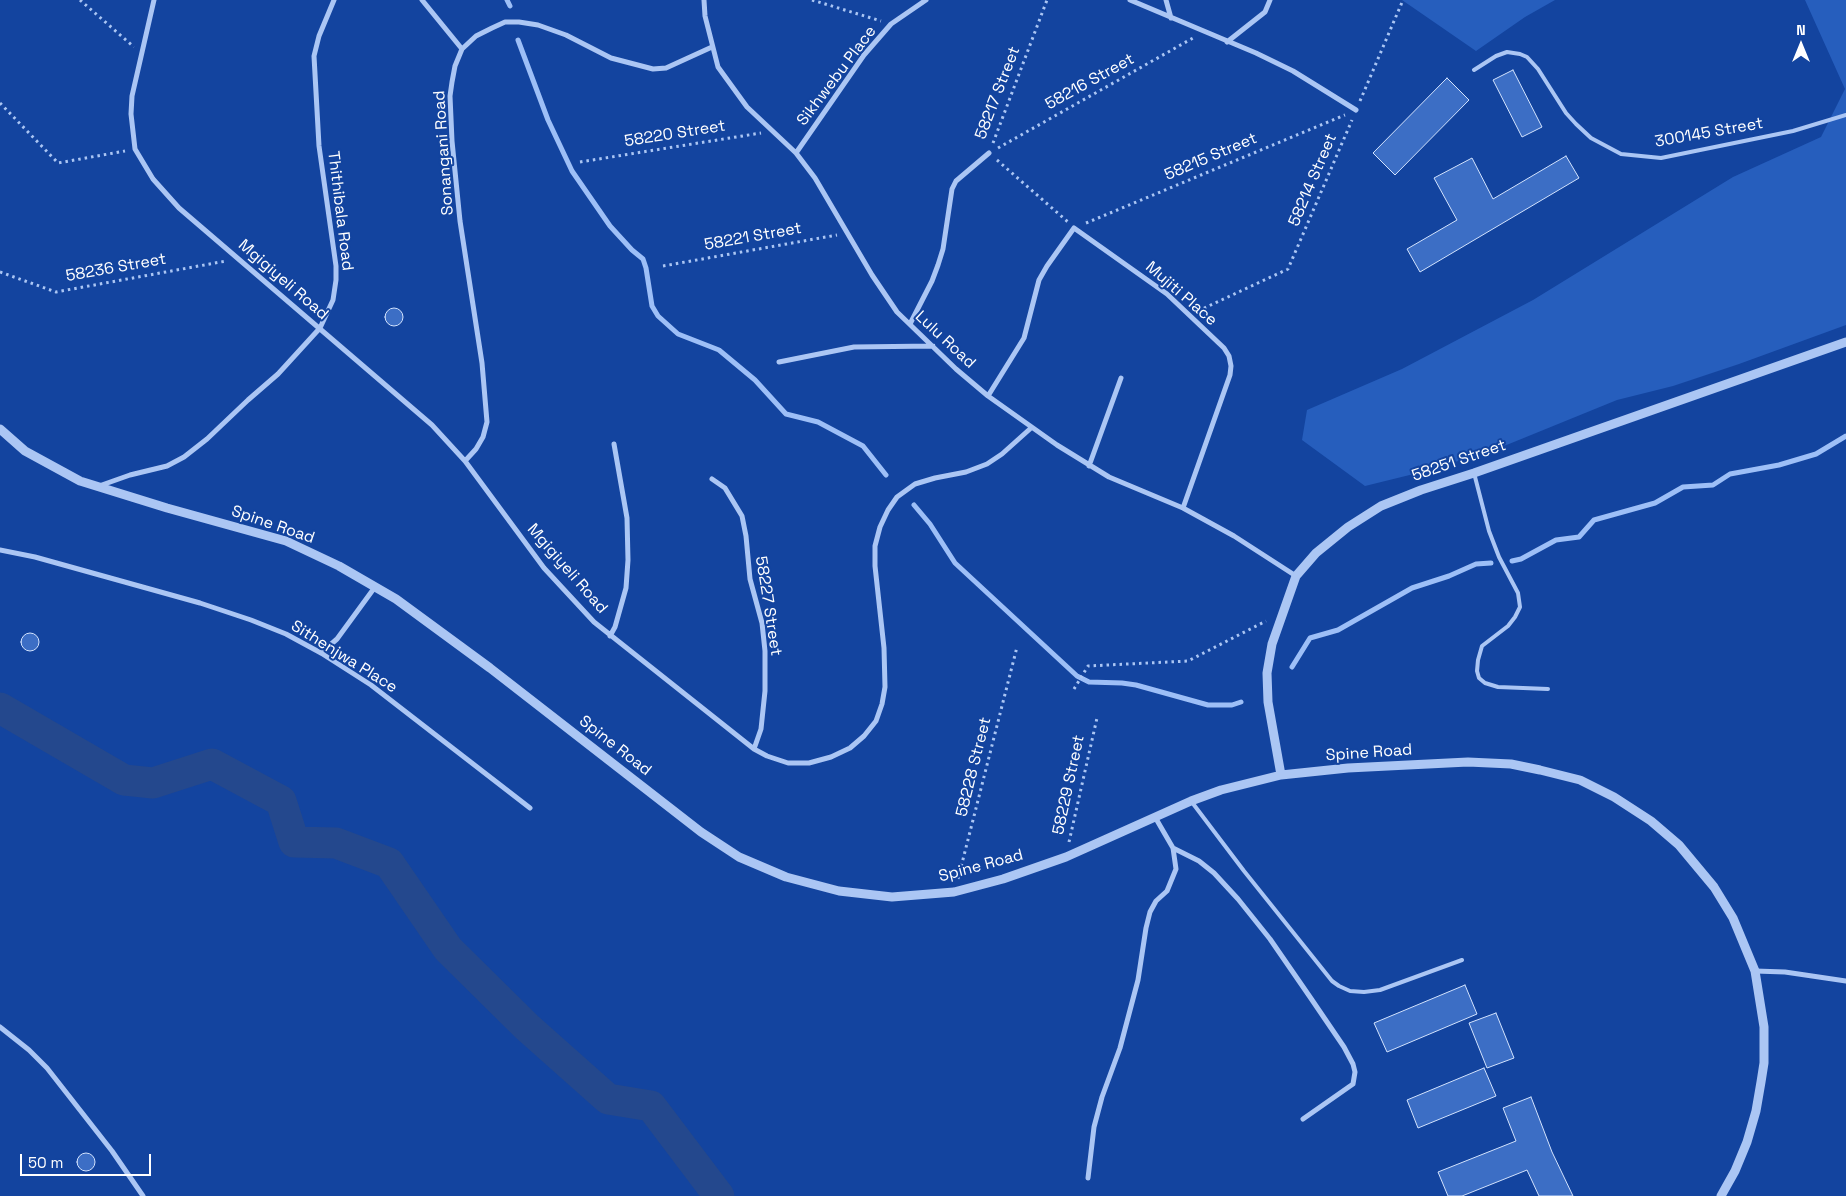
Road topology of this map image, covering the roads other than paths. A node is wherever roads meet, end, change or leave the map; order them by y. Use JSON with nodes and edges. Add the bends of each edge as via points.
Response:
{"nodes":[{"id":1,"x":154,"y":0,"type":"edge"},
{"id":2,"x":334,"y":0,"type":"edge"},
{"id":3,"x":422,"y":0,"type":"edge"},
{"id":4,"x":704,"y":0,"type":"edge"},
{"id":5,"x":926,"y":0,"type":"edge"},
{"id":6,"x":1130,"y":0,"type":"edge"},
{"id":7,"x":1166,"y":0,"type":"edge"},
{"id":8,"x":1270,"y":0,"type":"edge"},
{"id":9,"x":1171,"y":18,"type":"junction"},
{"id":10,"x":1227,"y":42,"type":"junction"},
{"id":11,"x":712,"y":47,"type":"junction"},
{"id":12,"x":462,"y":49,"type":"junction"},
{"id":13,"x":1474,"y":70,"type":"dead end"},
{"id":14,"x":1356,"y":110,"type":"road end"},
{"id":15,"x":1846,"y":115,"type":"edge"},
{"id":16,"x":796,"y":153,"type":"junction"},
{"id":17,"x":989,"y":153,"type":"road end"},
{"id":18,"x":910,"y":324,"type":"junction"},
{"id":19,"x":320,"y":328,"type":"junction"},
{"id":20,"x":1846,"y":342,"type":"edge"},
{"id":21,"x":933,"y":346,"type":"junction"},
{"id":22,"x":779,"y":362,"type":"dead end"},
{"id":23,"x":1120,"y":378,"type":"dead end"},
{"id":24,"x":988,"y":396,"type":"junction"},
{"id":25,"x":1031,"y":428,"type":"junction"},
{"id":26,"x":0,"y":429,"type":"edge"},
{"id":27,"x":614,"y":444,"type":"dead end"},
{"id":28,"x":465,"y":462,"type":"junction"},
{"id":29,"x":1089,"y":466,"type":"junction"},
{"id":30,"x":1474,"y":473,"type":"junction"},
{"id":31,"x":712,"y":479,"type":"dead end"},
{"id":32,"x":98,"y":486,"type":"junction"},
{"id":33,"x":1183,"y":508,"type":"junction"},
{"id":34,"x":0,"y":550,"type":"edge"},
{"id":35,"x":1296,"y":576,"type":"junction"},
{"id":36,"x":375,"y":587,"type":"junction"},
{"id":37,"x":610,"y":636,"type":"junction"},
{"id":38,"x":321,"y":653,"type":"junction"},
{"id":39,"x":1548,"y":689,"type":"dead end"},
{"id":40,"x":754,"y":749,"type":"junction"},
{"id":41,"x":1281,"y":775,"type":"junction"},
{"id":42,"x":1191,"y":802,"type":"junction"},
{"id":43,"x":530,"y":808,"type":"dead end"},
{"id":44,"x":1155,"y":817,"type":"junction"},
{"id":45,"x":1173,"y":848,"type":"junction"},
{"id":46,"x":1462,"y":960,"type":"dead end"},
{"id":47,"x":1755,"y":972,"type":"junction"},
{"id":48,"x":1845,"y":980,"type":"edge"},
{"id":49,"x":0,"y":1027,"type":"edge"},
{"id":50,"x":1303,"y":1119,"type":"dead end"},
{"id":51,"x":1088,"y":1178,"type":"dead end"},
{"id":52,"x":143,"y":1196,"type":"edge"},
{"id":53,"x":1721,"y":1196,"type":"edge"}],
"edges":[{"from":1,"to":19,"type":"street","name":"Mgigiyeli Road","via":[[132,96],[135,149],[153,179],[179,208]]},
{"from":2,"to":19,"type":"street","name":"Thithibala Road","via":[[314,56],[319,146],[336,266],[333,300]]},
{"from":3,"to":12,"type":"street"},
{"from":4,"to":11,"type":"street","name":"Lulu Road"},
{"from":5,"to":16,"type":"street","name":"Sikhwebu Place","via":[[891,24],[864,55]]},
{"from":6,"to":9,"type":"street"},
{"from":7,"to":9,"type":"street"},
{"from":8,"to":10,"type":"street","via":[[1265,12]]},
{"from":9,"to":10,"type":"street"},
{"from":10,"to":14,"type":"street","via":[[1293,71]]},
{"from":11,"to":12,"type":"street","via":[[666,68],[653,69],[611,58],[538,25],[505,22],[476,36]]},
{"from":11,"to":16,"type":"street","name":"Lulu Road","via":[[718,67],[747,108]]},
{"from":12,"to":28,"type":"street","name":"Sonangani Road","via":[[454,66],[450,96],[452,141],[487,422],[483,437]]},
{"from":13,"to":15,"type":"lane","name":"300145 Street","via":[[1507,52],[1527,57],[1576,124],[1591,138],[1620,154],[1661,158],[1793,130]]},
{"from":16,"to":18,"type":"street","name":"Lulu Road","via":[[815,178],[872,276],[897,312]]},
{"from":17,"to":18,"type":"street","name":"58217 Street","via":[[956,181],[952,189],[943,250],[932,281]]},
{"from":18,"to":21,"type":"street","name":"Lulu Road"},
{"from":19,"to":28,"type":"street","name":"Mgigiyeli Road","via":[[432,425]]},
{"from":19,"to":32,"type":"street","name":"Thithibala Road","via":[[278,374],[184,457],[167,466]]},
{"from":20,"to":30,"type":"street","name":"58251 Street"},
{"from":21,"to":22,"type":"street","via":[[854,348]]},
{"from":21,"to":24,"type":"street","name":"Lulu Road"},
{"from":23,"to":29,"type":"street"},
{"from":24,"to":25,"type":"street","name":"Lulu Road"},
{"from":24,"to":33,"type":"street","name":"Mujiti Place","via":[[1024,338],[1039,280],[1074,228],[1167,294],[1229,356],[1230,375]]},
{"from":25,"to":29,"type":"street","name":"Lulu Road"},
{"from":25,"to":40,"type":"street","name":"Mgigiyeli Road","via":[[987,464],[915,484],[897,497],[888,510],[875,546],[886,687],[876,721],[864,736],[850,748],[809,763],[788,763]]},
{"from":26,"to":32,"type":"street","name":"Spine Road","via":[[25,451],[80,481]]},
{"from":27,"to":37,"type":"street","via":[[627,518],[628,560],[626,588]]},
{"from":28,"to":37,"type":"street","name":"Mgigiyeli Road","via":[[544,568]]},
{"from":29,"to":33,"type":"street","name":"Lulu Road"},
{"from":30,"to":35,"type":"street","name":"58251 Street","via":[[1381,506],[1316,553]]},
{"from":30,"to":39,"type":"lane","via":[[1488,531],[1518,593],[1520,607],[1508,626],[1482,646],[1478,660],[1479,678],[1498,687]]},
{"from":31,"to":40,"type":"street","name":"58227 Street","via":[[725,488],[742,516],[750,579],[762,623],[765,691],[761,729]]},
{"from":32,"to":36,"type":"street","name":"Spine Road","via":[[286,541]]},
{"from":33,"to":35,"type":"street","name":"Lulu Road"},
{"from":34,"to":38,"type":"street","name":"Sithenjwa Place","via":[[35,556],[242,617],[286,634]]},
{"from":35,"to":41,"type":"street","name":"58251 Street","via":[[1272,644],[1268,673],[1268,702]]},
{"from":36,"to":38,"type":"street","via":[[337,639]]},
{"from":36,"to":44,"type":"street","name":"Spine Road","via":[[490,668],[701,832],[739,857],[786,877],[839,891],[892,897],[954,892],[1066,857]]},
{"from":37,"to":40,"type":"street","name":"Mgigiyeli Road"},
{"from":38,"to":43,"type":"street","name":"Sithenjwa Place","via":[[371,685]]},
{"from":41,"to":42,"type":"street","name":"Spine Road","via":[[1241,784]]},
{"from":41,"to":47,"type":"street","name":"Spine Road","via":[[1468,762],[1511,764],[1580,780],[1651,821],[1679,845],[1714,887],[1733,918]]},
{"from":42,"to":44,"type":"street","name":"Spine Road"},
{"from":42,"to":46,"type":"lane","via":[[1338,986],[1350,991],[1380,990]]},
{"from":44,"to":45,"type":"street"},
{"from":45,"to":50,"type":"street","via":[[1199,861],[1238,899],[1270,939],[1353,1064],[1353,1084]]},
{"from":45,"to":51,"type":"street","via":[[1176,869],[1167,891],[1156,901],[1146,928],[1138,980],[1094,1127]]},
{"from":47,"to":48,"type":"street","via":[[1786,972]]},
{"from":47,"to":53,"type":"street","name":"Spine Road","via":[[1764,1027],[1764,1063],[1747,1142],[1736,1171]]},
{"from":49,"to":52,"type":"street","via":[[47,1068]]}]}
